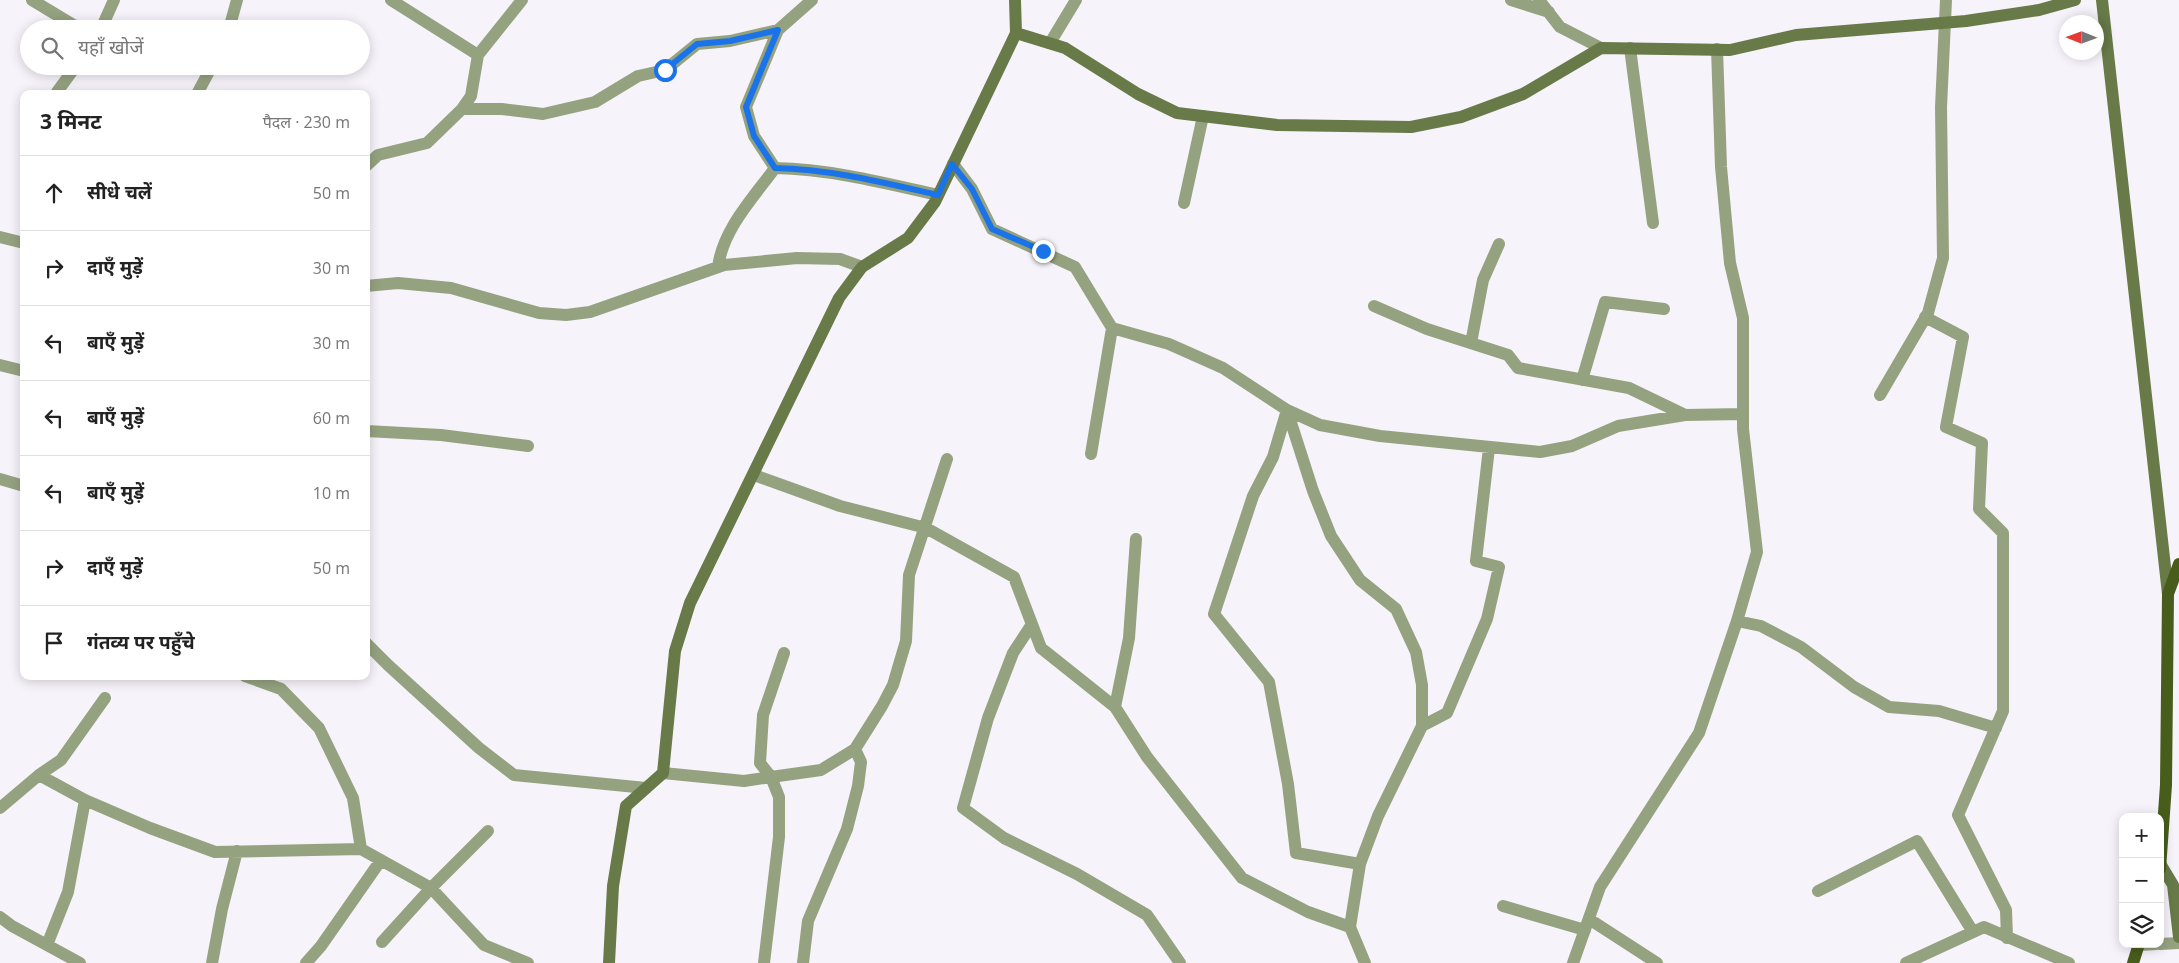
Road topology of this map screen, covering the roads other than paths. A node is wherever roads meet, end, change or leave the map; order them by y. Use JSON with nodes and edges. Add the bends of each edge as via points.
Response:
{"nodes":[{"id":1,"x":32,"y":0,"type":"edge"},
{"id":2,"x":114,"y":0,"type":"edge"},
{"id":3,"x":237,"y":0,"type":"edge"},
{"id":4,"x":391,"y":0,"type":"edge"},
{"id":5,"x":522,"y":0,"type":"edge"},
{"id":6,"x":812,"y":0,"type":"edge"},
{"id":7,"x":1015,"y":0,"type":"edge"},
{"id":8,"x":1076,"y":0,"type":"edge"},
{"id":9,"x":1511,"y":0,"type":"edge"},
{"id":10,"x":1539,"y":0,"type":"edge"},
{"id":11,"x":1946,"y":0,"type":"edge"},
{"id":12,"x":2074,"y":0,"type":"edge"},
{"id":13,"x":2102,"y":0,"type":"edge"},
{"id":14,"x":1548,"y":12,"type":"junction"},
{"id":15,"x":65,"y":20,"type":"edge"},
{"id":16,"x":105,"y":20,"type":"edge"},
{"id":17,"x":231,"y":20,"type":"edge"},
{"id":18,"x":1946,"y":23,"type":"junction"},
{"id":19,"x":778,"y":30,"type":"junction"},
{"id":20,"x":1016,"y":33,"type":"junction"},
{"id":21,"x":1050,"y":43,"type":"junction"},
{"id":22,"x":1601,"y":48,"type":"junction"},
{"id":23,"x":1630,"y":48,"type":"junction"},
{"id":24,"x":1717,"y":49,"type":"junction"},
{"id":25,"x":478,"y":55,"type":"junction"},
{"id":26,"x":69,"y":75,"type":"edge"},
{"id":27,"x":207,"y":75,"type":"edge"},
{"id":28,"x":58,"y":90,"type":"edge"},
{"id":29,"x":199,"y":90,"type":"edge"},
{"id":30,"x":462,"y":109,"type":"junction"},
{"id":31,"x":1203,"y":116,"type":"junction"},
{"id":32,"x":370,"y":162,"type":"edge"},
{"id":33,"x":952,"y":164,"type":"junction"},
{"id":34,"x":775,"y":168,"type":"junction"},
{"id":35,"x":938,"y":195,"type":"junction"},
{"id":36,"x":1184,"y":203,"type":"dead end"},
{"id":37,"x":1653,"y":223,"type":"dead end"},
{"id":38,"x":0,"y":237,"type":"edge"},
{"id":39,"x":20,"y":242,"type":"edge"},
{"id":40,"x":1499,"y":244,"type":"dead end"},
{"id":41,"x":718,"y":267,"type":"junction"},
{"id":42,"x":862,"y":267,"type":"junction"},
{"id":43,"x":370,"y":286,"type":"edge"},
{"id":44,"x":1374,"y":306,"type":"dead end"},
{"id":45,"x":1664,"y":309,"type":"dead end"},
{"id":46,"x":1925,"y":317,"type":"junction"},
{"id":47,"x":1112,"y":328,"type":"junction"},
{"id":48,"x":1471,"y":343,"type":"junction"},
{"id":49,"x":0,"y":365,"type":"edge"},
{"id":50,"x":20,"y":370,"type":"edge"},
{"id":51,"x":1582,"y":380,"type":"junction"},
{"id":52,"x":1880,"y":395,"type":"dead end"},
{"id":53,"x":1287,"y":410,"type":"junction"},
{"id":54,"x":1743,"y":414,"type":"junction"},
{"id":55,"x":1685,"y":416,"type":"junction"},
{"id":56,"x":370,"y":431,"type":"edge"},
{"id":57,"x":528,"y":446,"type":"dead end"},
{"id":58,"x":1489,"y":448,"type":"junction"},
{"id":59,"x":1091,"y":454,"type":"dead end"},
{"id":60,"x":947,"y":459,"type":"dead end"},
{"id":61,"x":754,"y":475,"type":"junction"},
{"id":62,"x":0,"y":479,"type":"edge"},
{"id":63,"x":20,"y":485,"type":"edge"},
{"id":64,"x":926,"y":528,"type":"junction"},
{"id":65,"x":1136,"y":539,"type":"dead end"},
{"id":66,"x":2179,"y":564,"type":"edge"},
{"id":67,"x":2168,"y":594,"type":"junction"},
{"id":68,"x":1737,"y":621,"type":"junction"},
{"id":69,"x":1032,"y":624,"type":"junction"},
{"id":70,"x":370,"y":647,"type":"edge"},
{"id":71,"x":784,"y":653,"type":"dead end"},
{"id":72,"x":257,"y":680,"type":"edge"},
{"id":73,"x":104,"y":698,"type":"dead end"},
{"id":74,"x":1116,"y":706,"type":"junction"},
{"id":75,"x":1422,"y":726,"type":"junction"},
{"id":76,"x":1996,"y":728,"type":"junction"},
{"id":77,"x":855,"y":749,"type":"junction"},
{"id":78,"x":663,"y":774,"type":"junction"},
{"id":79,"x":39,"y":775,"type":"junction"},
{"id":80,"x":771,"y":777,"type":"junction"},
{"id":81,"x":646,"y":788,"type":"junction"},
{"id":82,"x":85,"y":800,"type":"junction"},
{"id":83,"x":0,"y":808,"type":"edge"},
{"id":84,"x":488,"y":831,"type":"dead end"},
{"id":85,"x":361,"y":849,"type":"junction"},
{"id":86,"x":237,"y":851,"type":"junction"},
{"id":87,"x":2162,"y":858,"type":"edge"},
{"id":88,"x":381,"y":860,"type":"junction"},
{"id":89,"x":1360,"y":864,"type":"junction"},
{"id":90,"x":2164,"y":872,"type":"edge"},
{"id":91,"x":431,"y":888,"type":"junction"},
{"id":92,"x":1818,"y":891,"type":"dead end"},
{"id":93,"x":1503,"y":906,"type":"dead end"},
{"id":94,"x":0,"y":917,"type":"edge"},
{"id":95,"x":1587,"y":925,"type":"junction"},
{"id":96,"x":1350,"y":927,"type":"junction"},
{"id":97,"x":1973,"y":932,"type":"junction"},
{"id":98,"x":2179,"y":937,"type":"edge"},
{"id":99,"x":2007,"y":938,"type":"junction"},
{"id":100,"x":382,"y":942,"type":"dead end"},
{"id":101,"x":2179,"y":943,"type":"edge"},
{"id":102,"x":2164,"y":944,"type":"edge"},
{"id":103,"x":47,"y":945,"type":"junction"},
{"id":104,"x":2138,"y":948,"type":"edge"},
{"id":105,"x":504,"y":958,"type":"edge"},
{"id":106,"x":80,"y":963,"type":"edge"},
{"id":107,"x":212,"y":963,"type":"edge"},
{"id":108,"x":306,"y":963,"type":"edge"},
{"id":109,"x":528,"y":963,"type":"edge"},
{"id":110,"x":609,"y":963,"type":"edge"},
{"id":111,"x":764,"y":963,"type":"edge"},
{"id":112,"x":803,"y":963,"type":"edge"},
{"id":113,"x":1180,"y":963,"type":"edge"},
{"id":114,"x":1365,"y":963,"type":"edge"},
{"id":115,"x":1573,"y":963,"type":"edge"},
{"id":116,"x":1658,"y":963,"type":"edge"},
{"id":117,"x":1906,"y":963,"type":"edge"},
{"id":118,"x":2069,"y":963,"type":"edge"},
{"id":119,"x":2133,"y":963,"type":"edge"}],
"edges":[{"from":1,"to":15,"type":"street"},
{"from":2,"to":16,"type":"street"},
{"from":3,"to":17,"type":"street"},
{"from":4,"to":25,"type":"street"},
{"from":5,"to":25,"type":"street"},
{"from":6,"to":19,"type":"street"},
{"from":7,"to":20,"type":"street"},
{"from":8,"to":21,"type":"street"},
{"from":9,"to":14,"type":"street"},
{"from":10,"to":14,"type":"street"},
{"from":11,"to":18,"type":"street"},
{"from":12,"to":18,"type":"street","via":[[2039,10]]},
{"from":13,"to":67,"type":"street"},
{"from":14,"to":22,"type":"street","via":[[1560,27]]},
{"from":18,"to":24,"type":"street","via":[[1796,36],[1730,50]]},
{"from":18,"to":46,"type":"street","via":[[1942,107],[1943,258]]},
{"from":19,"to":30,"type":"street","via":[[730,41],[697,44],[665,70],[638,76],[596,102],[544,114]]},
{"from":19,"to":34,"type":"street","via":[[746,107],[754,136]]},
{"from":20,"to":21,"type":"street"},
{"from":20,"to":33,"type":"street"},
{"from":21,"to":31,"type":"street","via":[[1065,48],[1138,94],[1177,113]]},
{"from":22,"to":23,"type":"street"},
{"from":22,"to":31,"type":"street","via":[[1523,94],[1461,117],[1411,127],[1277,125]]},
{"from":23,"to":24,"type":"street"},
{"from":23,"to":37,"type":"street"},
{"from":24,"to":54,"type":"street","via":[[1721,167],[1730,263],[1743,318]]},
{"from":25,"to":30,"type":"street","via":[[472,96]]},
{"from":26,"to":28,"type":"street"},
{"from":27,"to":29,"type":"street"},
{"from":30,"to":32,"type":"street","via":[[427,143],[378,155]]},
{"from":31,"to":36,"type":"street"},
{"from":33,"to":35,"type":"street"},
{"from":33,"to":47,"type":"street","via":[[972,189],[992,229],[1074,267]]},
{"from":34,"to":35,"type":"street","via":[[796,168],[877,181]]},
{"from":34,"to":41,"type":"street","via":[[732,228],[720,251]]},
{"from":35,"to":42,"type":"street","via":[[908,238]]},
{"from":38,"to":39,"type":"street"},
{"from":40,"to":48,"type":"street","via":[[1482,280]]},
{"from":41,"to":42,"type":"street","via":[[797,258],[840,258]]},
{"from":41,"to":43,"type":"street","via":[[590,312],[566,315],[539,313],[451,288],[398,283]]},
{"from":42,"to":61,"type":"street","via":[[839,298]]},
{"from":44,"to":48,"type":"street"},
{"from":45,"to":51,"type":"street","via":[[1605,302]]},
{"from":46,"to":52,"type":"street"},
{"from":46,"to":76,"type":"street","via":[[1963,337],[1946,427],[1982,443],[1979,509],[2003,533],[2003,711]]},
{"from":47,"to":53,"type":"street","via":[[1169,344],[1223,368]]},
{"from":47,"to":59,"type":"street"},
{"from":48,"to":51,"type":"street","via":[[1508,355],[1518,368]]},
{"from":49,"to":50,"type":"street"},
{"from":51,"to":55,"type":"street","via":[[1629,388]]},
{"from":53,"to":58,"type":"street","via":[[1320,425],[1380,436]]},
{"from":53,"to":75,"type":"street","via":[[1331,536],[1360,580],[1396,609],[1416,652],[1422,685]]},
{"from":53,"to":89,"type":"street","via":[[1273,457],[1253,496],[1214,614],[1269,682],[1288,784],[1296,853]]},
{"from":54,"to":55,"type":"street"},
{"from":54,"to":68,"type":"street","via":[[1757,552]]},
{"from":55,"to":58,"type":"street","via":[[1618,426],[1572,446],[1540,452]]},
{"from":56,"to":57,"type":"street","via":[[441,435]]},
{"from":58,"to":75,"type":"street","via":[[1476,561],[1499,567],[1487,619],[1447,713]]},
{"from":60,"to":64,"type":"street"},
{"from":61,"to":64,"type":"street","via":[[840,506]]},
{"from":61,"to":78,"type":"street","via":[[690,603],[675,651]]},
{"from":62,"to":63,"type":"street"},
{"from":64,"to":69,"type":"street","via":[[1014,577]]},
{"from":64,"to":77,"type":"street","via":[[909,575],[906,641],[892,685]]},
{"from":65,"to":74,"type":"street","via":[[1129,638]]},
{"from":66,"to":67,"type":"main road"},
{"from":67,"to":87,"type":"main road","via":[[2166,785]]},
{"from":68,"to":76,"type":"street","via":[[1761,626],[1801,647],[1889,707],[1939,711]]},
{"from":68,"to":95,"type":"street","via":[[1699,733],[1600,887]]},
{"from":69,"to":74,"type":"street","via":[[1041,648]]},
{"from":69,"to":113,"type":"street","via":[[1013,653],[988,718],[963,808],[1004,838],[1077,874],[1147,915]]},
{"from":70,"to":81,"type":"street","via":[[479,748],[514,775]]},
{"from":71,"to":80,"type":"street","via":[[763,716],[760,763]]},
{"from":72,"to":85,"type":"street","via":[[281,689],[319,728],[353,798]]},
{"from":73,"to":79,"type":"street","via":[[61,760]]},
{"from":74,"to":96,"type":"street","via":[[1147,757],[1242,878],[1308,912]]},
{"from":75,"to":89,"type":"street","via":[[1378,816]]},
{"from":76,"to":99,"type":"street","via":[[1958,815],[2006,910]]},
{"from":77,"to":80,"type":"street","via":[[821,770]]},
{"from":77,"to":112,"type":"street","via":[[861,762],[858,786],[847,829],[808,921]]},
{"from":78,"to":80,"type":"street","via":[[744,780]]},
{"from":78,"to":81,"type":"street"},
{"from":79,"to":82,"type":"street"},
{"from":79,"to":83,"type":"street"},
{"from":80,"to":111,"type":"street","via":[[779,797],[779,837]]},
{"from":81,"to":110,"type":"street","via":[[626,806],[613,886]]},
{"from":82,"to":86,"type":"street","via":[[215,852]]},
{"from":82,"to":103,"type":"street","via":[[68,892]]},
{"from":84,"to":91,"type":"street"},
{"from":85,"to":86,"type":"street"},
{"from":85,"to":88,"type":"street"},
{"from":86,"to":107,"type":"street"},
{"from":88,"to":91,"type":"street"},
{"from":88,"to":108,"type":"street","via":[[322,946]]},
{"from":89,"to":96,"type":"street"},
{"from":90,"to":98,"type":"street","via":[[2173,885]]},
{"from":91,"to":100,"type":"street"},
{"from":91,"to":105,"type":"street","via":[[484,945]]},
{"from":92,"to":97,"type":"street","via":[[1916,841]]},
{"from":93,"to":95,"type":"street"},
{"from":94,"to":103,"type":"street"},
{"from":95,"to":115,"type":"street"},
{"from":95,"to":116,"type":"street"},
{"from":96,"to":114,"type":"street"},
{"from":97,"to":99,"type":"street","via":[[1984,927]]},
{"from":97,"to":117,"type":"street"},
{"from":99,"to":118,"type":"street"},
{"from":101,"to":102,"type":"street"},
{"from":103,"to":106,"type":"street"},
{"from":104,"to":119,"type":"main road"},
{"from":105,"to":109,"type":"street"}]}
